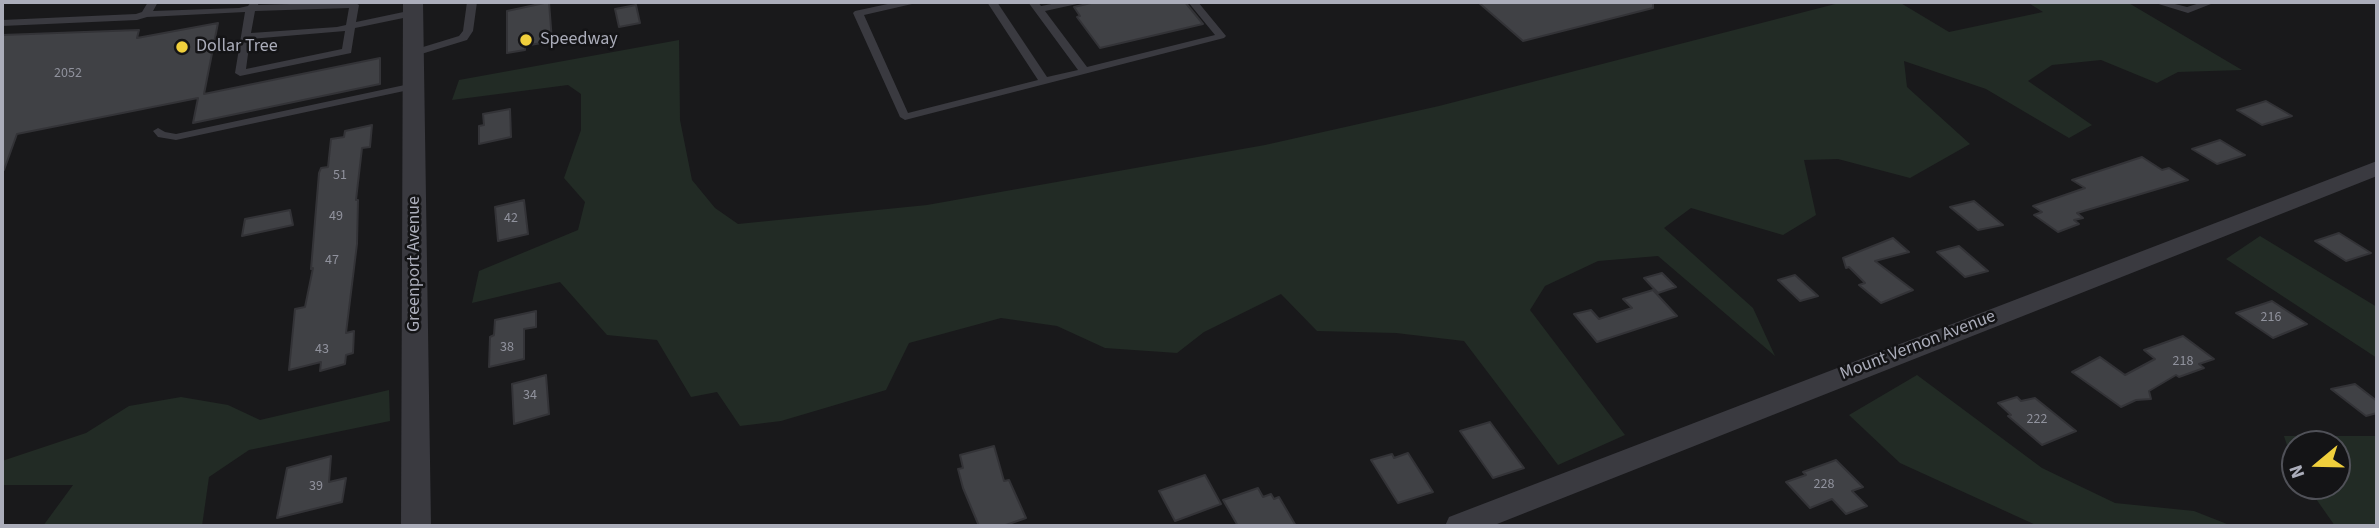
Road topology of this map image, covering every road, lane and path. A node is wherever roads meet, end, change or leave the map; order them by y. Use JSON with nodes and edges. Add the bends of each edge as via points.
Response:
{"nodes":[{"id":1,"x":153,"y":2,"type":"edge"},
{"id":2,"x":472,"y":2,"type":"edge"},
{"id":3,"x":909,"y":2,"type":"edge"},
{"id":4,"x":992,"y":2,"type":"edge"},
{"id":5,"x":1074,"y":2,"type":"edge"},
{"id":6,"x":1193,"y":2,"type":"edge"},
{"id":7,"x":2157,"y":2,"type":"edge"},
{"id":8,"x":2211,"y":2,"type":"edge"},
{"id":9,"x":253,"y":5,"type":"edge"},
{"id":10,"x":1036,"y":6,"type":"edge"},
{"id":11,"x":413,"y":7,"type":"edge"},
{"id":12,"x":146,"y":14,"type":"junction"},
{"id":13,"x":2,"y":23,"type":"edge"},
{"id":14,"x":350,"y":27,"type":"junction"},
{"id":15,"x":245,"y":36,"type":"junction"},
{"id":16,"x":414,"y":53,"type":"junction"},
{"id":17,"x":1085,"y":72,"type":"junction"},
{"id":18,"x":1045,"y":82,"type":"junction"},
{"id":19,"x":414,"y":86,"type":"junction"},
{"id":20,"x":158,"y":131,"type":"dead end"},
{"id":21,"x":2377,"y":168,"type":"edge"},
{"id":22,"x":416,"y":526,"type":"edge"},
{"id":23,"x":1460,"y":526,"type":"edge"}],
"edges":[{"from":1,"to":12,"type":"lane"},
{"from":2,"to":16,"type":"lane","via":[[463,38]]},
{"from":3,"to":18,"type":"lane","via":[[858,13],[905,117]]},
{"from":4,"to":18,"type":"lane"},
{"from":5,"to":10,"type":"lane"},
{"from":6,"to":17,"type":"lane","via":[[1221,36]]},
{"from":7,"to":8,"type":"lane","via":[[2188,10]]},
{"from":9,"to":12,"type":"lane"},
{"from":9,"to":14,"type":"lane","via":[[354,5]]},
{"from":9,"to":15,"type":"lane"},
{"from":10,"to":17,"type":"lane"},
{"from":11,"to":14,"type":"lane"},
{"from":11,"to":16,"type":"street","name":"Greenport Avenue"},
{"from":12,"to":13,"type":"lane"},
{"from":14,"to":15,"type":"lane"},
{"from":14,"to":15,"type":"lane","via":[[347,51],[240,73]]},
{"from":16,"to":19,"type":"street","name":"Greenport Avenue"},
{"from":17,"to":18,"type":"lane"},
{"from":19,"to":20,"type":"lane","via":[[176,137]]},
{"from":19,"to":22,"type":"street","name":"Greenport Avenue"},
{"from":21,"to":23,"type":"street","name":"Mount Vernon Avenue"}]}
